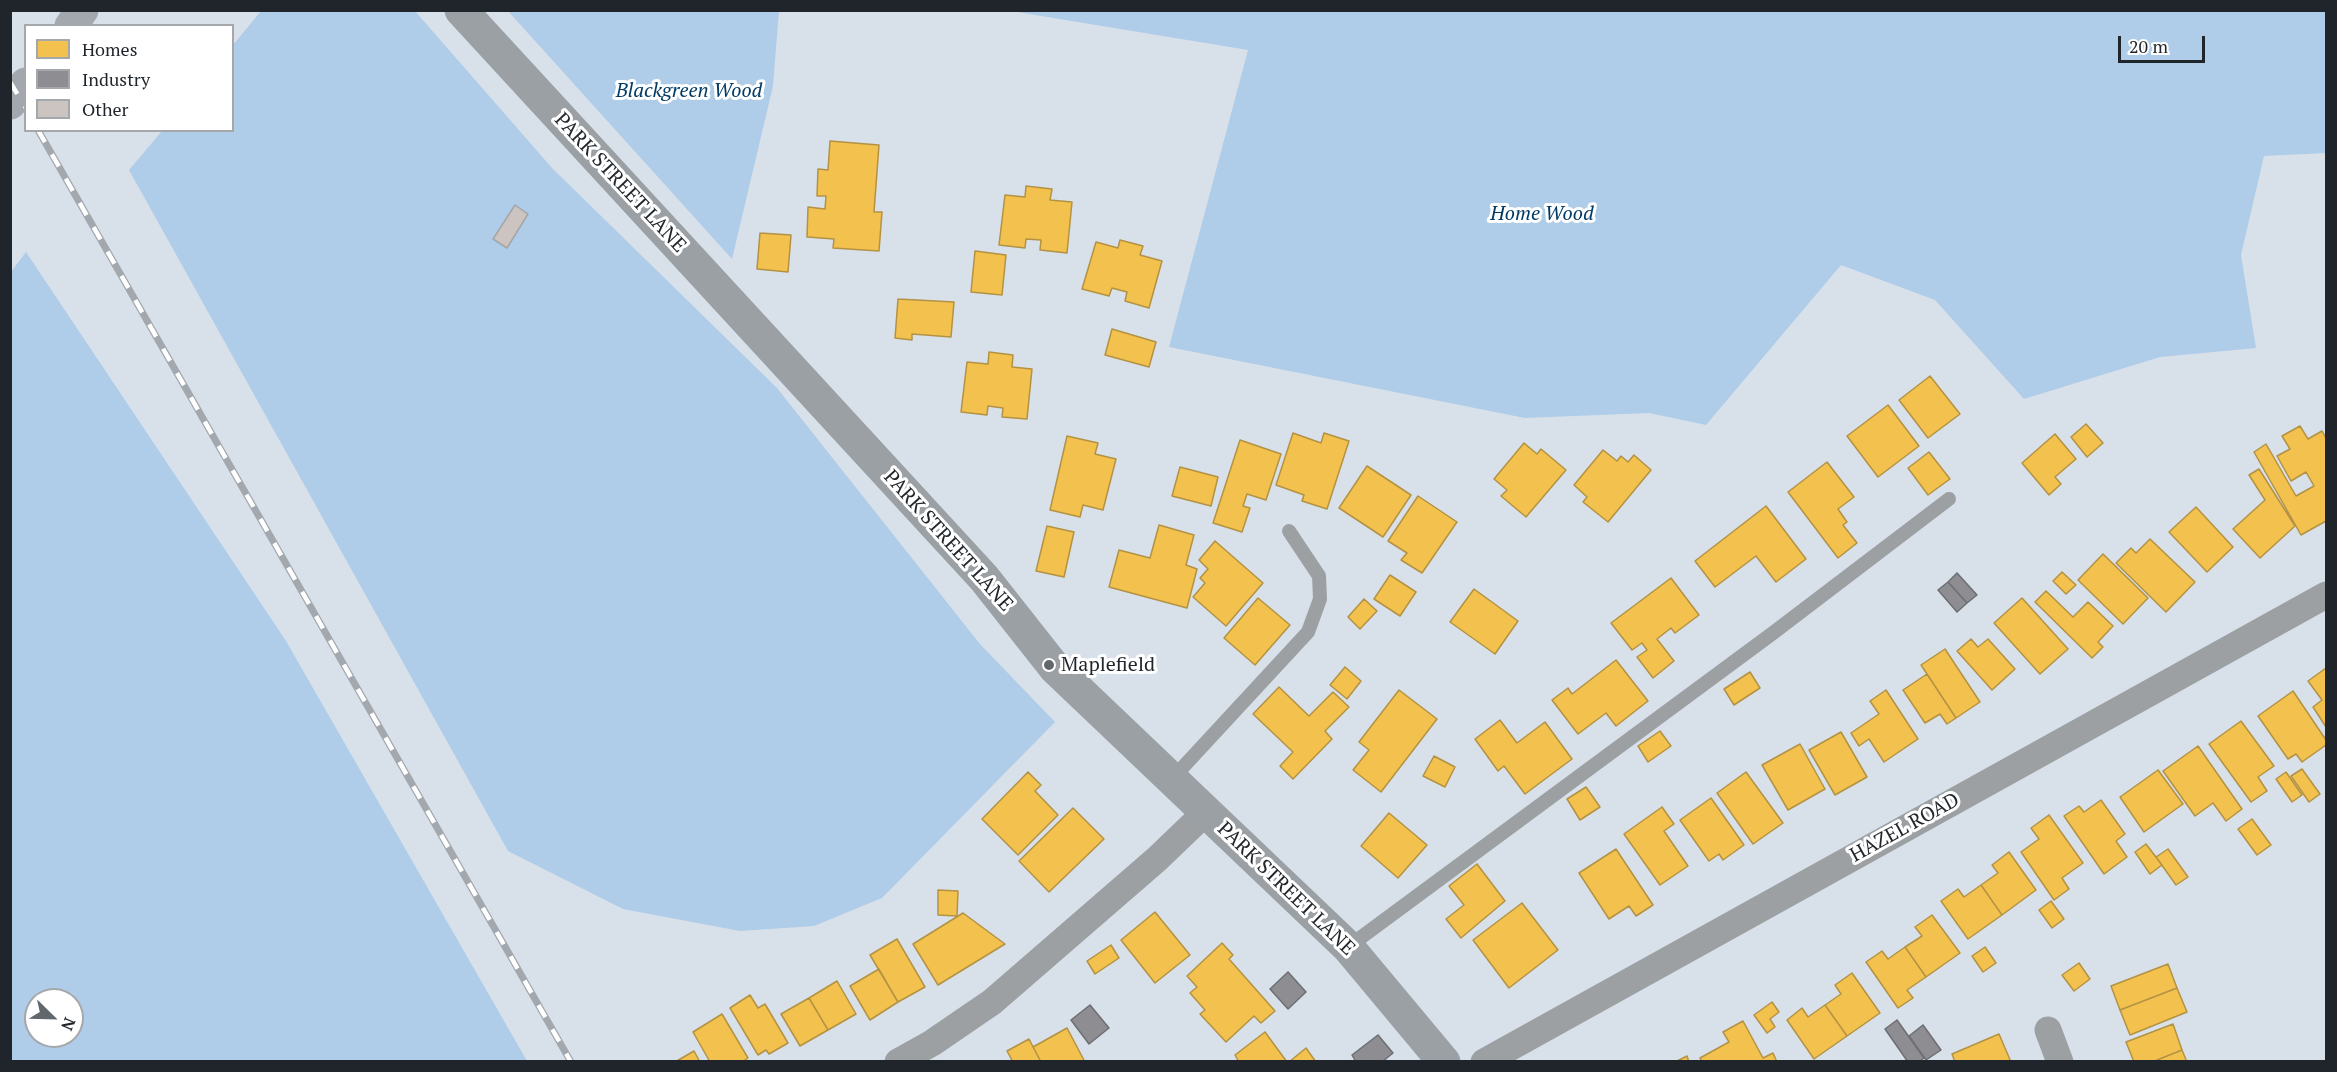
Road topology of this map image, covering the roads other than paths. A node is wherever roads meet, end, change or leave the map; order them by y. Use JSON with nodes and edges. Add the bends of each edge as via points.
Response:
{"nodes":[{"id":1,"x":82,"y":10,"type":"edge"},
{"id":2,"x":461,"y":10,"type":"edge"},
{"id":3,"x":72,"y":24,"type":"edge"},
{"id":4,"x":24,"y":86,"type":"edge"},
{"id":5,"x":10,"y":103,"type":"edge"},
{"id":6,"x":1949,"y":499,"type":"dead end"},
{"id":7,"x":1289,"y":531,"type":"dead end"},
{"id":8,"x":2326,"y":595,"type":"edge"},
{"id":9,"x":1171,"y":780,"type":"junction"},
{"id":10,"x":1206,"y":812,"type":"junction"},
{"id":11,"x":1348,"y":947,"type":"junction"},
{"id":12,"x":2048,"y":1030,"type":"dead end"},
{"id":13,"x":898,"y":1062,"type":"edge"},
{"id":14,"x":1444,"y":1062,"type":"edge"},
{"id":15,"x":1484,"y":1062,"type":"edge"},
{"id":16,"x":2060,"y":1062,"type":"edge"}],
"edges":[{"from":1,"to":3,"type":"highway"},
{"from":2,"to":9,"type":"street","name":"PARK STREET LANE","via":[[984,578],[1055,668]]},
{"from":4,"to":5,"type":"highway"},
{"from":6,"to":11,"type":"lane"},
{"from":7,"to":9,"type":"lane","via":[[1319,576],[1320,599],[1308,632]]},
{"from":8,"to":15,"type":"street","name":"HAZEL ROAD"},
{"from":9,"to":10,"type":"street","name":"PARK STREET LANE"},
{"from":10,"to":11,"type":"street","name":"PARK STREET LANE"},
{"from":10,"to":13,"type":"street","via":[[992,1002]]},
{"from":11,"to":14,"type":"street","name":"PARK STREET LANE"},
{"from":12,"to":16,"type":"street"}]}
